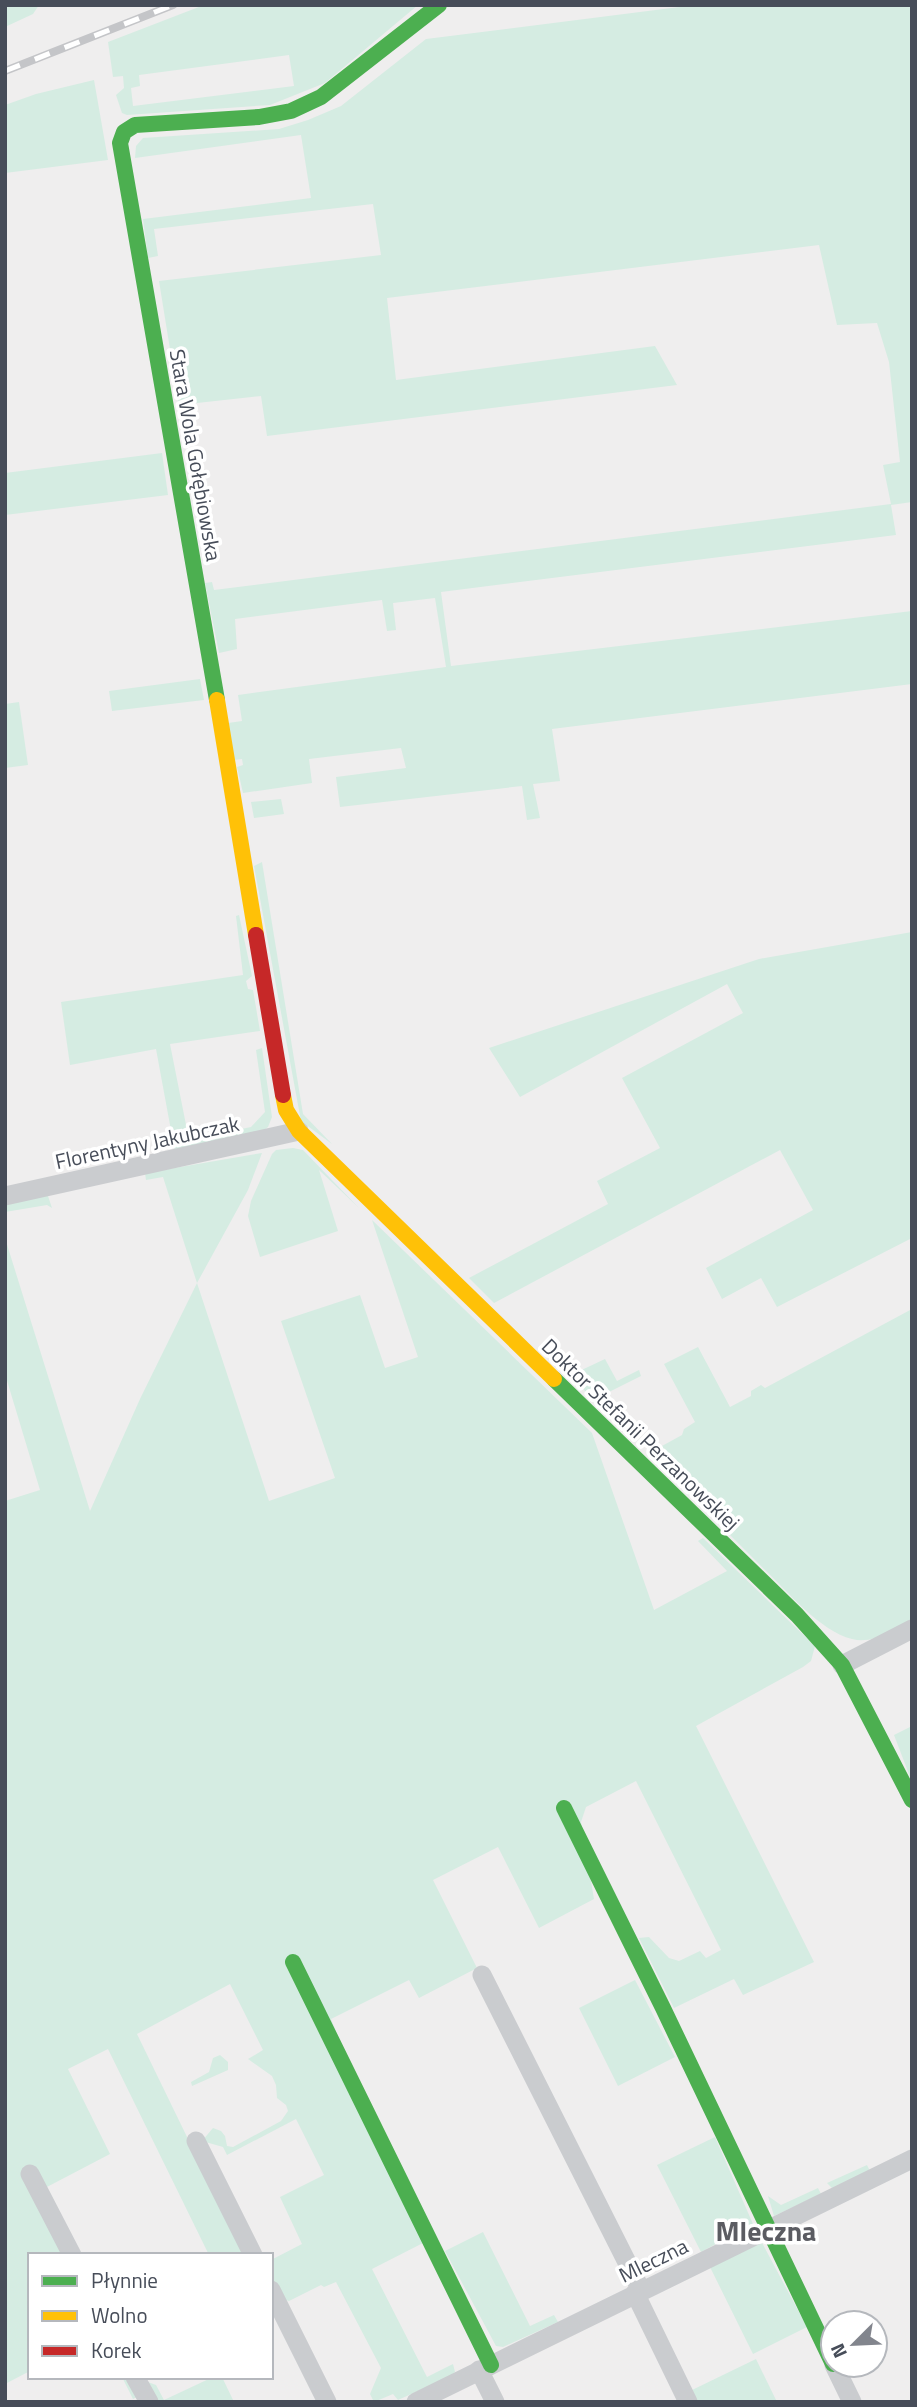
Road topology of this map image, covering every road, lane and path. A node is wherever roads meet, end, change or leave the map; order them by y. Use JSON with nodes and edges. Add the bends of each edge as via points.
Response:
{"nodes":[{"id":1,"x":439,"y":5,"type":"edge"},
{"id":2,"x":299,"y":1131,"type":"junction"},
{"id":3,"x":5,"y":1196,"type":"edge"},
{"id":4,"x":912,"y":1629,"type":"edge"},
{"id":5,"x":842,"y":1665,"type":"junction"},
{"id":6,"x":912,"y":1800,"type":"edge"},
{"id":7,"x":564,"y":1808,"type":"dead end"},
{"id":8,"x":293,"y":1962,"type":"dead end"},
{"id":9,"x":482,"y":1975,"type":"dead end"},
{"id":10,"x":196,"y":2141,"type":"dead end"},
{"id":11,"x":912,"y":2159,"type":"edge"},
{"id":12,"x":30,"y":2174,"type":"dead end"},
{"id":13,"x":767,"y":2229,"type":"junction"},
{"id":14,"x":71,"y":2253,"type":"edge"},
{"id":15,"x":252,"y":2253,"type":"edge"},
{"id":16,"x":638,"y":2292,"type":"junction"},
{"id":17,"x":273,"y":2294,"type":"edge"},
{"id":18,"x":819,"y":2335,"type":"edge"},
{"id":19,"x":485,"y":2367,"type":"junction"},
{"id":20,"x":136,"y":2379,"type":"edge"},
{"id":21,"x":840,"y":2379,"type":"edge"},
{"id":22,"x":149,"y":2402,"type":"edge"},
{"id":23,"x":327,"y":2402,"type":"edge"},
{"id":24,"x":416,"y":2402,"type":"edge"},
{"id":25,"x":495,"y":2402,"type":"edge"},
{"id":26,"x":688,"y":2402,"type":"edge"},
{"id":27,"x":852,"y":2402,"type":"edge"}],
"edges":[{"from":1,"to":2,"type":"street","name":"Stara Wola Gołębiowska","via":[[332,89],[291,111],[135,125],[124,132],[120,143],[281,1087],[286,1110]]},
{"from":2,"to":3,"type":"street","name":"Florentyny Jakubczak"},
{"from":2,"to":5,"type":"street","name":"Doktor Stefanii Perzanowskiej","via":[[797,1615]]},
{"from":4,"to":5,"type":"street"},
{"from":5,"to":6,"type":"street","name":"Doktor Stefanii Perzanowskiej"},
{"from":7,"to":13,"type":"street"},
{"from":8,"to":19,"type":"street"},
{"from":9,"to":16,"type":"street"},
{"from":10,"to":15,"type":"street"},
{"from":11,"to":13,"type":"street","name":"Mleczna"},
{"from":12,"to":14,"type":"street"},
{"from":13,"to":16,"type":"street","name":"Mleczna"},
{"from":13,"to":18,"type":"street"},
{"from":16,"to":19,"type":"street","name":"Mleczna"},
{"from":16,"to":26,"type":"street"},
{"from":17,"to":23,"type":"street"},
{"from":19,"to":24,"type":"street","name":"Mleczna"},
{"from":19,"to":25,"type":"street"},
{"from":20,"to":22,"type":"street"},
{"from":21,"to":27,"type":"street"}]}
